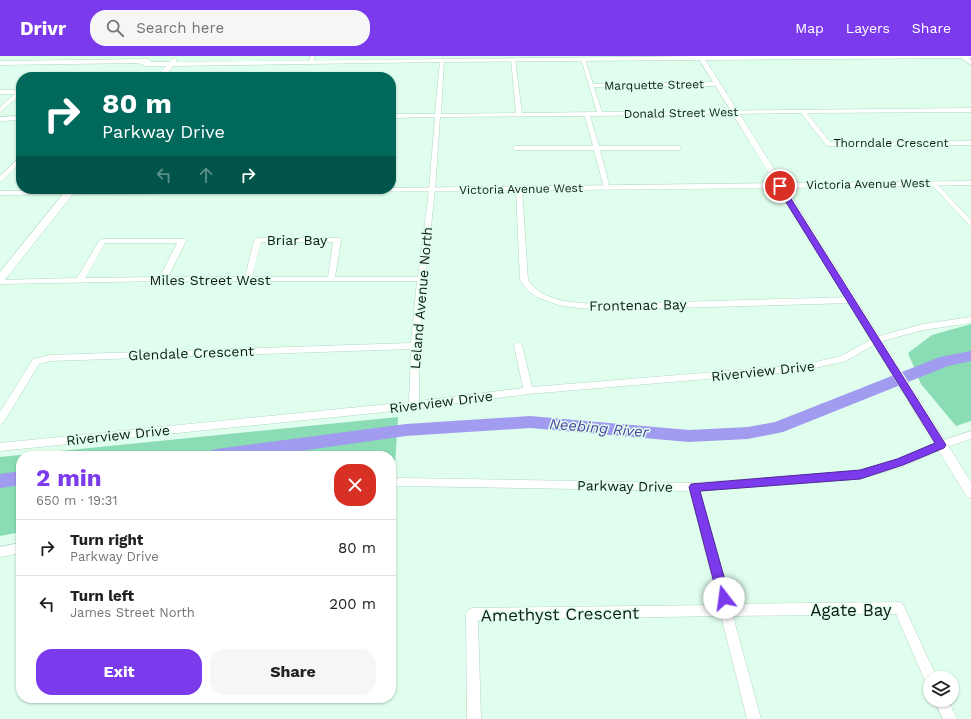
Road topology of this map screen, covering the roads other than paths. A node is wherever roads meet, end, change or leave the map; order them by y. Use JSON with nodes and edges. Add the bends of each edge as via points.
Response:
{"nodes":[{"id":1,"x":961,"y":56,"type":"edge"},
{"id":2,"x":971,"y":56,"type":"edge"},
{"id":3,"x":700,"y":57,"type":"edge"},
{"id":4,"x":773,"y":57,"type":"edge"},
{"id":5,"x":312,"y":58,"type":"edge"},
{"id":6,"x":445,"y":58,"type":"edge"},
{"id":7,"x":513,"y":59,"type":"junction"},
{"id":8,"x":583,"y":59,"type":"junction"},
{"id":9,"x":174,"y":60,"type":"edge"},
{"id":10,"x":0,"y":63,"type":"edge"},
{"id":11,"x":971,"y":63,"type":"edge"},
{"id":12,"x":164,"y":72,"type":"edge"},
{"id":13,"x":717,"y":84,"type":"junction"},
{"id":14,"x":591,"y":86,"type":"junction"},
{"id":15,"x":0,"y":92,"type":"edge"},
{"id":16,"x":16,"y":92,"type":"edge"},
{"id":17,"x":16,"y":96,"type":"edge"},
{"id":18,"x":0,"y":110,"type":"edge"},
{"id":19,"x":971,"y":110,"type":"edge"},
{"id":20,"x":802,"y":111,"type":"junction"},
{"id":21,"x":733,"y":112,"type":"junction"},
{"id":22,"x":587,"y":114,"type":"junction"},
{"id":23,"x":600,"y":114,"type":"junction"},
{"id":24,"x":519,"y":115,"type":"junction"},
{"id":25,"x":396,"y":116,"type":"edge"},
{"id":26,"x":437,"y":116,"type":"junction"},
{"id":27,"x":16,"y":118,"type":"edge"},
{"id":28,"x":0,"y":119,"type":"edge"},
{"id":29,"x":971,"y":143,"type":"edge"},
{"id":30,"x":515,"y":148,"type":"dead end"},
{"id":31,"x":596,"y":148,"type":"junction"},
{"id":32,"x":679,"y":148,"type":"dead end"},
{"id":33,"x":16,"y":163,"type":"edge"},
{"id":34,"x":0,"y":180,"type":"edge"},
{"id":35,"x":933,"y":183,"type":"junction"},
{"id":36,"x":971,"y":183,"type":"edge"},
{"id":37,"x":780,"y":186,"type":"junction"},
{"id":38,"x":607,"y":188,"type":"junction"},
{"id":39,"x":519,"y":189,"type":"junction"},
{"id":40,"x":396,"y":190,"type":"edge"},
{"id":41,"x":432,"y":190,"type":"junction"},
{"id":42,"x":16,"y":192,"type":"edge"},
{"id":43,"x":0,"y":193,"type":"edge"},
{"id":44,"x":68,"y":194,"type":"edge"},
{"id":45,"x":971,"y":224,"type":"edge"},
{"id":46,"x":0,"y":279,"type":"edge"},
{"id":47,"x":163,"y":279,"type":"junction"},
{"id":48,"x":331,"y":279,"type":"junction"},
{"id":49,"x":421,"y":279,"type":"junction"},
{"id":50,"x":248,"y":280,"type":"junction"},
{"id":51,"x":79,"y":281,"type":"junction"},
{"id":52,"x":0,"y":282,"type":"edge"},
{"id":53,"x":852,"y":300,"type":"junction"},
{"id":54,"x":971,"y":320,"type":"edge"},
{"id":55,"x":876,"y":340,"type":"junction"},
{"id":56,"x":518,"y":345,"type":"dead end"},
{"id":57,"x":415,"y":346,"type":"junction"},
{"id":58,"x":528,"y":391,"type":"junction"},
{"id":59,"x":414,"y":405,"type":"junction"},
{"id":60,"x":0,"y":420,"type":"edge"},
{"id":61,"x":971,"y":435,"type":"edge"},
{"id":62,"x":941,"y":445,"type":"junction"},
{"id":63,"x":0,"y":447,"type":"edge"},
{"id":64,"x":396,"y":483,"type":"edge"},
{"id":65,"x":694,"y":487,"type":"junction"},
{"id":66,"x":971,"y":493,"type":"edge"},
{"id":67,"x":16,"y":549,"type":"edge"},
{"id":68,"x":0,"y":552,"type":"edge"},
{"id":69,"x":728,"y":612,"type":"junction"},
{"id":70,"x":928,"y":671,"type":"edge"},
{"id":71,"x":944,"y":707,"type":"edge"},
{"id":72,"x":474,"y":719,"type":"edge"},
{"id":73,"x":754,"y":719,"type":"edge"},
{"id":74,"x":950,"y":719,"type":"edge"}],
"edges":[{"from":1,"to":2,"type":"main road"},
{"from":1,"to":4,"type":"main road"},
{"from":1,"to":11,"type":"street"},
{"from":3,"to":4,"type":"main road"},
{"from":3,"to":8,"type":"main road"},
{"from":3,"to":13,"type":"street"},
{"from":5,"to":6,"type":"main road"},
{"from":5,"to":9,"type":"main road","via":[[204,62]]},
{"from":6,"to":7,"type":"main road"},
{"from":6,"to":26,"type":"street","name":"Leland Avenue North"},
{"from":7,"to":8,"type":"main road"},
{"from":7,"to":24,"type":"street"},
{"from":8,"to":14,"type":"street"},
{"from":9,"to":10,"type":"main road","via":[[146,64]]},
{"from":9,"to":12,"type":"main road"},
{"from":13,"to":14,"type":"street","name":"Marquette Street"},
{"from":13,"to":21,"type":"street"},
{"from":14,"to":23,"type":"street"},
{"from":15,"to":16,"type":"street"},
{"from":17,"to":18,"type":"street"},
{"from":19,"to":20,"type":"street","name":"Donald Street West"},
{"from":20,"to":21,"type":"street","name":"Donald Street West"},
{"from":20,"to":29,"type":"street","name":"Thorndale Crescent","via":[[828,144]]},
{"from":21,"to":23,"type":"street","name":"Donald Street West"},
{"from":21,"to":37,"type":"street"},
{"from":22,"to":23,"type":"street","name":"Donald Street West"},
{"from":22,"to":24,"type":"street","name":"Donald Street West"},
{"from":22,"to":31,"type":"street"},
{"from":24,"to":26,"type":"street","name":"Donald Street West"},
{"from":25,"to":26,"type":"street","name":"Donald Street West"},
{"from":26,"to":41,"type":"street","name":"Leland Avenue North"},
{"from":27,"to":28,"type":"street"},
{"from":30,"to":31,"type":"street"},
{"from":31,"to":32,"type":"street"},
{"from":31,"to":38,"type":"street"},
{"from":33,"to":34,"type":"street"},
{"from":35,"to":36,"type":"street","name":"Victoria Avenue West"},
{"from":35,"to":37,"type":"street","name":"Victoria Avenue West"},
{"from":35,"to":45,"type":"street"},
{"from":37,"to":38,"type":"street","name":"Victoria Avenue West"},
{"from":37,"to":53,"type":"street"},
{"from":38,"to":39,"type":"street","name":"Victoria Avenue West"},
{"from":39,"to":41,"type":"street","name":"Victoria Avenue West"},
{"from":39,"to":53,"type":"street","name":"Frontenac Bay","via":[[524,280],[531,290],[547,299],[582,306],[606,307]]},
{"from":40,"to":41,"type":"street","name":"Victoria Avenue West"},
{"from":41,"to":49,"type":"street","name":"Leland Avenue North"},
{"from":42,"to":43,"type":"street","name":"Victoria Avenue West"},
{"from":44,"to":46,"type":"main road"},
{"from":47,"to":50,"type":"street","name":"Miles Street West"},
{"from":47,"to":51,"type":"street","name":"Miles Street West"},
{"from":47,"to":51,"type":"street","via":[[182,240],[103,241]]},
{"from":48,"to":49,"type":"street","name":"Miles Street West"},
{"from":48,"to":50,"type":"street","name":"Miles Street West"},
{"from":48,"to":50,"type":"street","name":"Briar Bay","via":[[337,240],[258,240]]},
{"from":49,"to":57,"type":"street","name":"Leland Avenue North"},
{"from":51,"to":52,"type":"street","name":"Miles Street West"},
{"from":53,"to":55,"type":"street"},
{"from":54,"to":55,"type":"street","name":"Riverview Drive","via":[[923,327]]},
{"from":55,"to":58,"type":"street","name":"Riverview Drive","via":[[843,359],[802,368]]},
{"from":55,"to":62,"type":"street"},
{"from":56,"to":58,"type":"street"},
{"from":57,"to":59,"type":"street","name":"Leland Avenue North"},
{"from":57,"to":60,"type":"street","name":"Glendale Crescent","via":[[50,358],[36,361]]},
{"from":58,"to":59,"type":"street","name":"Riverview Drive"},
{"from":59,"to":63,"type":"street","name":"Riverview Drive"},
{"from":61,"to":62,"type":"street","name":"Parkway Drive"},
{"from":62,"to":65,"type":"street","name":"Parkway Drive","via":[[860,475]]},
{"from":62,"to":66,"type":"street"},
{"from":64,"to":65,"type":"street","name":"Parkway Drive"},
{"from":65,"to":69,"type":"street"},
{"from":67,"to":68,"type":"street"},
{"from":69,"to":70,"type":"street","name":"Agate Bay","via":[[899,608]]},
{"from":69,"to":72,"type":"street","name":"Amethyst Crescent","via":[[472,614]]},
{"from":69,"to":73,"type":"street"},
{"from":71,"to":74,"type":"street"}]}
